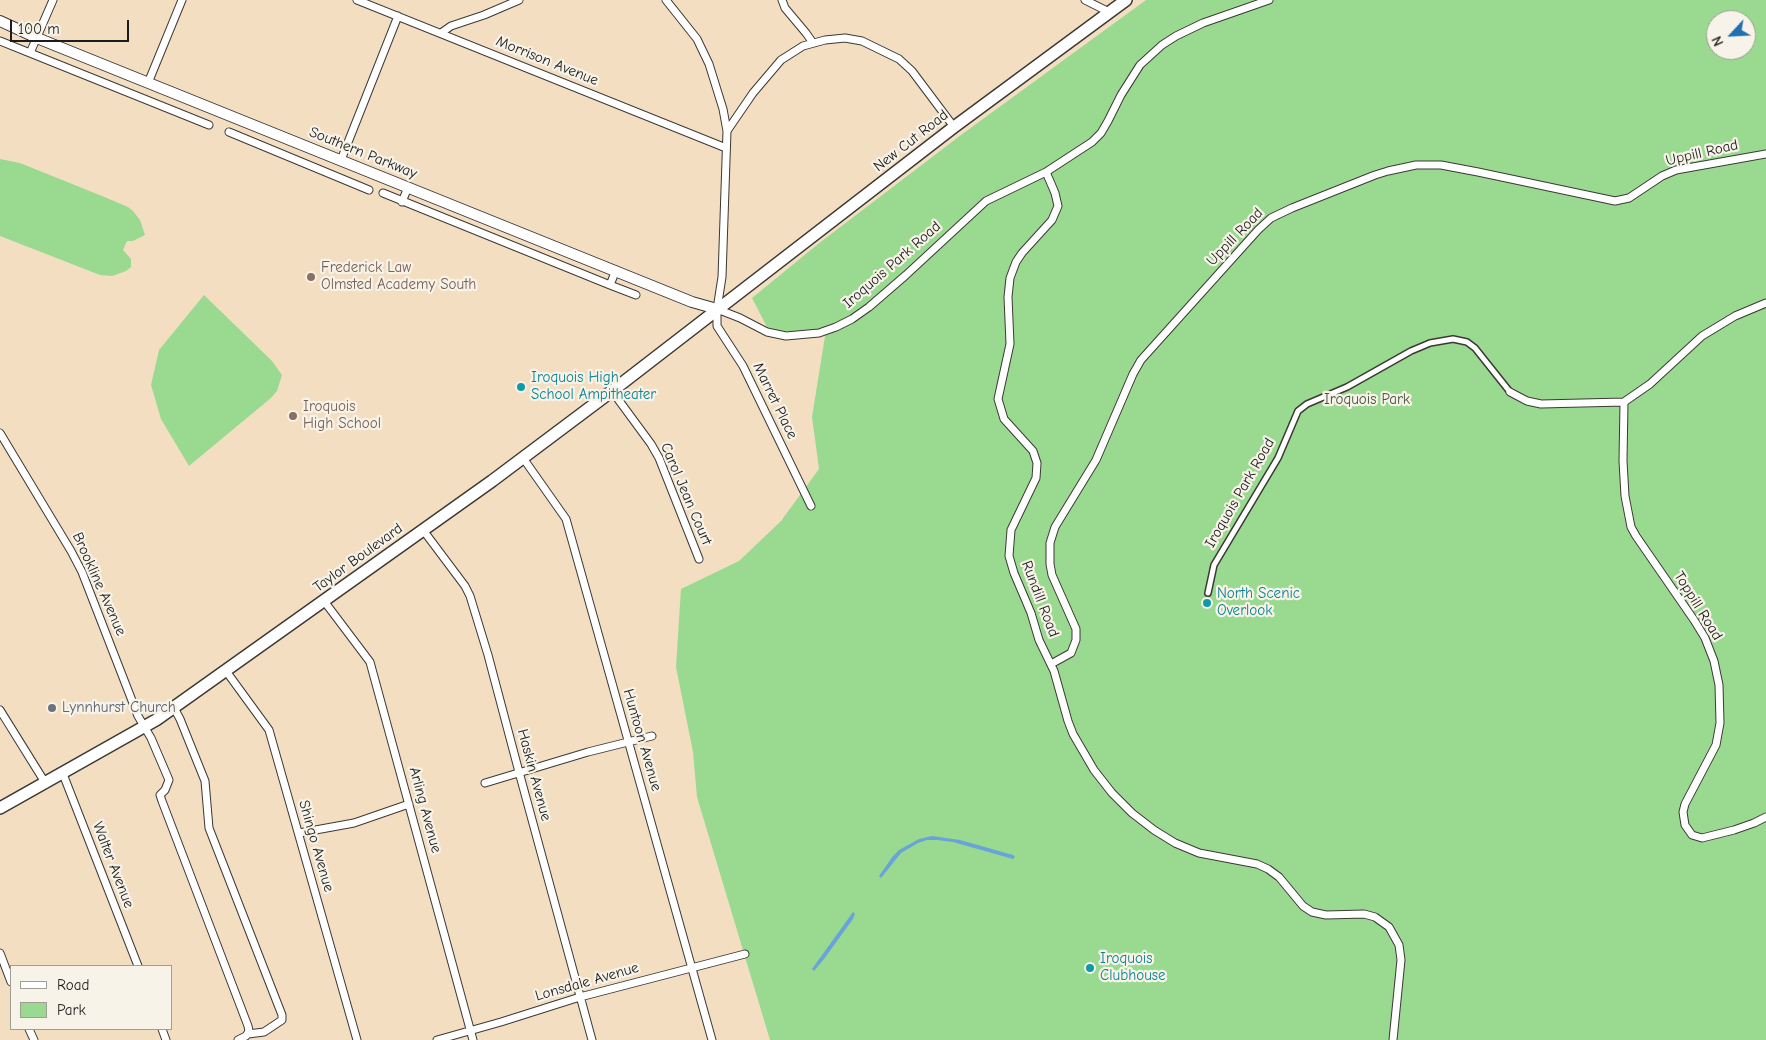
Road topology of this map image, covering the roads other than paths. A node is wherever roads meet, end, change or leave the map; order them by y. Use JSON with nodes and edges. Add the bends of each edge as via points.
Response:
{"nodes":[{"id":1,"x":53,"y":0,"type":"edge"},
{"id":2,"x":182,"y":0,"type":"edge"},
{"id":3,"x":357,"y":0,"type":"edge"},
{"id":4,"x":519,"y":0,"type":"edge"},
{"id":5,"x":666,"y":0,"type":"edge"},
{"id":6,"x":782,"y":0,"type":"edge"},
{"id":7,"x":1085,"y":0,"type":"edge"},
{"id":8,"x":1126,"y":0,"type":"edge"},
{"id":9,"x":1269,"y":0,"type":"edge"},
{"id":10,"x":1108,"y":12,"type":"junction"},
{"id":11,"x":398,"y":16,"type":"junction"},
{"id":12,"x":0,"y":21,"type":"edge"},
{"id":13,"x":441,"y":33,"type":"junction"},
{"id":14,"x":37,"y":38,"type":"junction"},
{"id":15,"x":0,"y":41,"type":"edge"},
{"id":16,"x":812,"y":43,"type":"junction"},
{"id":17,"x":30,"y":53,"type":"junction"},
{"id":18,"x":148,"y":83,"type":"junction"},
{"id":19,"x":210,"y":126,"type":"dead end"},
{"id":20,"x":954,"y":127,"type":"junction"},
{"id":21,"x":727,"y":131,"type":"junction"},
{"id":22,"x":229,"y":132,"type":"dead end"},
{"id":23,"x":726,"y":148,"type":"junction"},
{"id":24,"x":1766,"y":154,"type":"edge"},
{"id":25,"x":341,"y":160,"type":"junction"},
{"id":26,"x":1046,"y":172,"type":"junction"},
{"id":27,"x":408,"y":187,"type":"junction"},
{"id":28,"x":369,"y":190,"type":"dead end"},
{"id":29,"x":383,"y":193,"type":"dead end"},
{"id":30,"x":402,"y":202,"type":"junction"},
{"id":31,"x":616,"y":270,"type":"junction"},
{"id":32,"x":610,"y":285,"type":"junction"},
{"id":33,"x":636,"y":295,"type":"dead end"},
{"id":34,"x":1766,"y":303,"type":"edge"},
{"id":35,"x":717,"y":309,"type":"junction"},
{"id":36,"x":612,"y":391,"type":"junction"},
{"id":37,"x":1510,"y":392,"type":"joint"},
{"id":38,"x":1624,"y":402,"type":"junction"},
{"id":39,"x":0,"y":433,"type":"edge"},
{"id":40,"x":523,"y":458,"type":"junction"},
{"id":41,"x":811,"y":506,"type":"dead end"},
{"id":42,"x":423,"y":530,"type":"junction"},
{"id":43,"x":698,"y":559,"type":"dead end"},
{"id":44,"x":1208,"y":593,"type":"dead end"},
{"id":45,"x":324,"y":601,"type":"junction"},
{"id":46,"x":1051,"y":664,"type":"junction"},
{"id":47,"x":226,"y":671,"type":"junction"},
{"id":48,"x":174,"y":708,"type":"junction"},
{"id":49,"x":0,"y":710,"type":"edge"},
{"id":50,"x":145,"y":727,"type":"junction"},
{"id":51,"x":652,"y":736,"type":"dead end"},
{"id":52,"x":629,"y":742,"type":"junction"},
{"id":53,"x":519,"y":772,"type":"junction"},
{"id":54,"x":63,"y":774,"type":"junction"},
{"id":55,"x":485,"y":783,"type":"dead end"},
{"id":56,"x":46,"y":784,"type":"junction"},
{"id":57,"x":409,"y":804,"type":"junction"},
{"id":58,"x":0,"y":808,"type":"edge"},
{"id":59,"x":1766,"y":817,"type":"edge"},
{"id":60,"x":299,"y":833,"type":"junction"},
{"id":61,"x":0,"y":953,"type":"edge"},
{"id":62,"x":745,"y":954,"type":"dead end"},
{"id":63,"x":138,"y":965,"type":"edge"},
{"id":64,"x":692,"y":967,"type":"junction"},
{"id":65,"x":10,"y":979,"type":"edge"},
{"id":66,"x":580,"y":997,"type":"junction"},
{"id":67,"x":471,"y":1031,"type":"junction"},
{"id":68,"x":248,"y":1034,"type":"junction"},
{"id":69,"x":238,"y":1040,"type":"edge"},
{"id":70,"x":357,"y":1040,"type":"edge"},
{"id":71,"x":438,"y":1040,"type":"edge"},
{"id":72,"x":474,"y":1040,"type":"edge"},
{"id":73,"x":592,"y":1040,"type":"edge"},
{"id":74,"x":712,"y":1040,"type":"edge"},
{"id":75,"x":1393,"y":1040,"type":"edge"}],
"edges":[{"from":1,"to":14,"type":"street"},
{"from":2,"to":18,"type":"street"},
{"from":3,"to":11,"type":"street","name":"Morrison Avenue"},
{"from":4,"to":13,"type":"street","via":[[451,26]]},
{"from":5,"to":21,"type":"street","name":"Marret Place","via":[[697,39],[709,64]]},
{"from":6,"to":16,"type":"street"},
{"from":7,"to":10,"type":"street"},
{"from":8,"to":10,"type":"main road","name":"New Cut Road"},
{"from":9,"to":26,"type":"street","via":[[1192,28],[1154,51],[1130,79],[1098,137]]},
{"from":10,"to":20,"type":"main road","name":"New Cut Road"},
{"from":11,"to":13,"type":"street","name":"Morrison Avenue"},
{"from":11,"to":25,"type":"street"},
{"from":12,"to":14,"type":"main road","name":"Southern Parkway"},
{"from":13,"to":23,"type":"street","name":"Morrison Avenue"},
{"from":14,"to":17,"type":"street"},
{"from":14,"to":18,"type":"main road","name":"Southern Parkway"},
{"from":15,"to":17,"type":"street"},
{"from":16,"to":20,"type":"street","via":[[854,39],[891,54],[912,71]]},
{"from":16,"to":21,"type":"street","via":[[781,60]]},
{"from":17,"to":19,"type":"street"},
{"from":18,"to":25,"type":"main road","name":"Southern Parkway"},
{"from":20,"to":35,"type":"main road","name":"New Cut Road"},
{"from":21,"to":23,"type":"street","name":"Marret Place"},
{"from":22,"to":28,"type":"street"},
{"from":23,"to":35,"type":"street","name":"Marret Place","via":[[722,277]]},
{"from":24,"to":46,"type":"street","name":"Uppill Road","via":[[1676,170],[1629,198],[1615,201],[1441,165],[1416,165],[1382,173],[1271,218],[1141,360],[1096,460],[1054,527],[1050,544],[1052,575],[1076,629],[1076,640],[1071,653]]},
{"from":25,"to":27,"type":"main road","name":"Southern Parkway"},
{"from":26,"to":35,"type":"street","name":"Iroquois Park Road","via":[[986,200],[869,307],[836,327],[808,335],[780,336]]},
{"from":26,"to":46,"type":"street","name":"Rundill Road","via":[[1058,206],[1052,220],[1016,262],[1010,278],[1010,344],[998,399],[1004,419],[1032,451],[1037,463],[1036,478],[1011,530],[1009,556]]},
{"from":27,"to":30,"type":"street"},
{"from":27,"to":31,"type":"main road","name":"Southern Parkway"},
{"from":29,"to":30,"type":"street"},
{"from":30,"to":32,"type":"street"},
{"from":31,"to":32,"type":"street"},
{"from":31,"to":35,"type":"main road","name":"Southern Parkway"},
{"from":32,"to":33,"type":"street"},
{"from":34,"to":38,"type":"street","via":[[1708,332],[1650,384]]},
{"from":35,"to":36,"type":"main road","name":"Taylor Boulevard"},
{"from":35,"to":41,"type":"street","name":"Marret Place","via":[[717,326],[743,366]]},
{"from":36,"to":40,"type":"main road","name":"Taylor Boulevard"},
{"from":36,"to":43,"type":"street","name":"Carol Jean Court","via":[[659,458]]},
{"from":37,"to":38,"type":"street","name":"Iroquois Park Road","via":[[1541,404]]},
{"from":37,"to":44,"type":"street","name":"Iroquois Park Road","via":[[1475,348],[1467,342],[1453,340],[1430,343],[1411,351],[1347,387],[1307,404],[1298,411],[1278,458],[1214,565]]},
{"from":38,"to":59,"type":"street","name":"Toppill Road","via":[[1625,496],[1632,527],[1704,638],[1714,661],[1719,685],[1720,723],[1716,745],[1685,804],[1685,825],[1692,835],[1702,838]]},
{"from":39,"to":50,"type":"street","name":"Brookline Avenue","via":[[71,550]]},
{"from":40,"to":42,"type":"main road","name":"Taylor Boulevard"},
{"from":40,"to":52,"type":"street","name":"Huntoon Avenue","via":[[566,519]]},
{"from":42,"to":45,"type":"main road","name":"Taylor Boulevard"},
{"from":42,"to":53,"type":"street","name":"Haskin Avenue","via":[[468,590]]},
{"from":45,"to":47,"type":"main road","name":"Taylor Boulevard"},
{"from":45,"to":57,"type":"street","name":"Arling Avenue","via":[[370,662]]},
{"from":46,"to":75,"type":"street","name":"Rundill Road","via":[[1073,734],[1094,770],[1132,813],[1154,830],[1199,853],[1268,869],[1312,912],[1364,914],[1389,927],[1399,945],[1401,960]]},
{"from":47,"to":48,"type":"main road","name":"Taylor Boulevard"},
{"from":47,"to":60,"type":"street","name":"Shingo Avenue","via":[[269,730]]},
{"from":48,"to":50,"type":"main road","name":"Taylor Boulevard"},
{"from":48,"to":68,"type":"street","via":[[205,781],[209,828],[282,1015],[282,1020],[264,1032]]},
{"from":49,"to":56,"type":"street"},
{"from":50,"to":54,"type":"main road","name":"Taylor Boulevard"},
{"from":50,"to":68,"type":"street","name":"Brookline Avenue","via":[[169,780],[160,794],[162,800],[248,1026]]},
{"from":51,"to":52,"type":"street"},
{"from":52,"to":53,"type":"street"},
{"from":52,"to":64,"type":"street","name":"Huntoon Avenue"},
{"from":53,"to":55,"type":"street"},
{"from":53,"to":66,"type":"street","name":"Haskin Avenue"},
{"from":54,"to":56,"type":"main road","name":"Taylor Boulevard"},
{"from":54,"to":63,"type":"street","name":"Walter Avenue"},
{"from":56,"to":58,"type":"main road","name":"Taylor Boulevard"},
{"from":57,"to":60,"type":"street","via":[[354,823]]},
{"from":57,"to":67,"type":"street","name":"Arling Avenue"},
{"from":60,"to":70,"type":"street","name":"Shingo Avenue"},
{"from":61,"to":65,"type":"street"},
{"from":62,"to":64,"type":"street","name":"Lonsdale Avenue"},
{"from":64,"to":66,"type":"street","name":"Lonsdale Avenue"},
{"from":64,"to":74,"type":"street","name":"Huntoon Avenue"},
{"from":66,"to":67,"type":"street","name":"Lonsdale Avenue"},
{"from":66,"to":73,"type":"street","name":"Haskin Avenue"},
{"from":67,"to":71,"type":"street","name":"Lonsdale Avenue"},
{"from":67,"to":72,"type":"street","name":"Arling Avenue"},
{"from":68,"to":69,"type":"street"}]}
